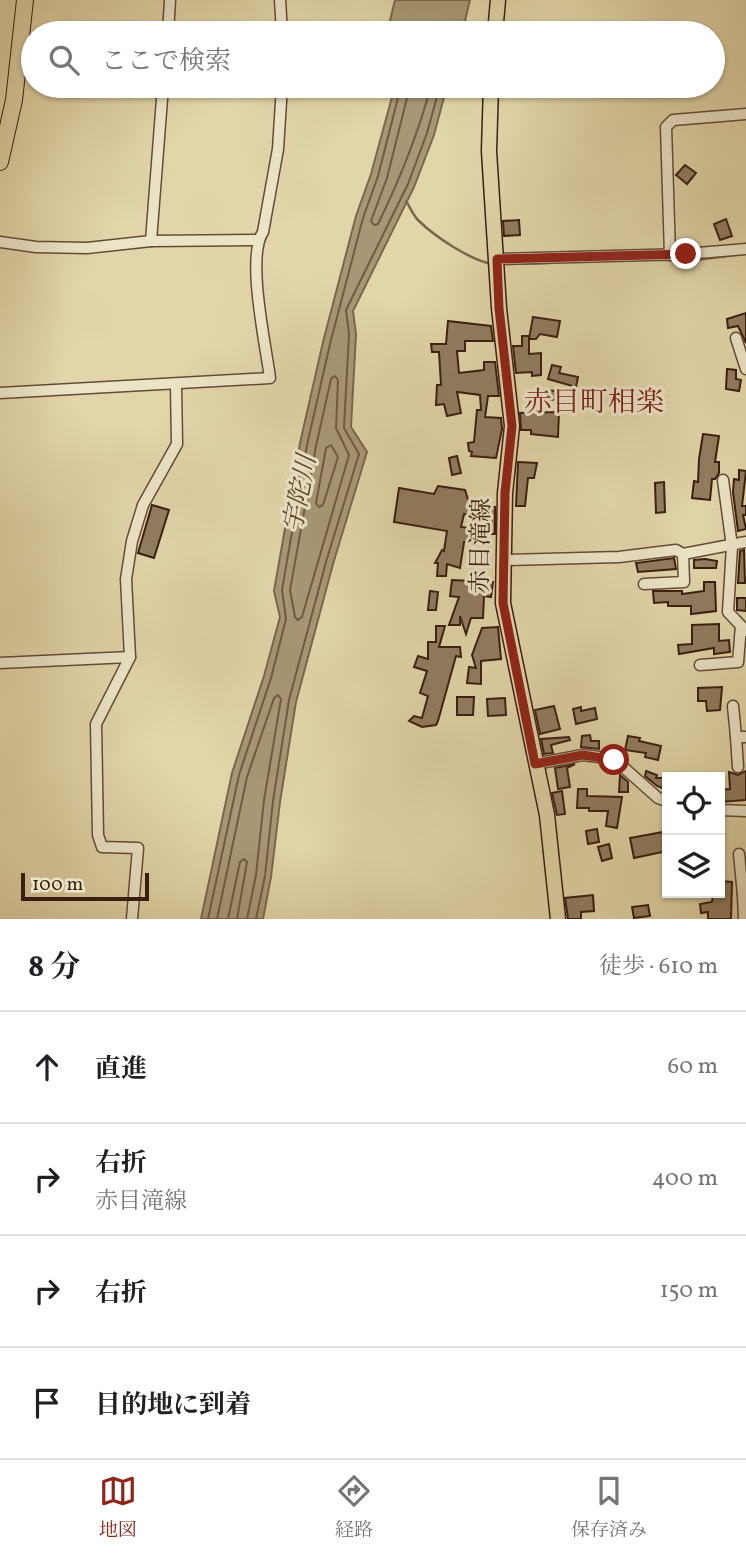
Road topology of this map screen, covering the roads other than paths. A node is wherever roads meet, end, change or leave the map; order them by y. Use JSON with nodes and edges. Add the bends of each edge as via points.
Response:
{"nodes":[{"id":1,"x":26,"y":0,"type":"edge"},
{"id":2,"x":170,"y":0,"type":"edge"},
{"id":3,"x":280,"y":0,"type":"edge"},
{"id":4,"x":498,"y":0,"type":"edge"},
{"id":5,"x":24,"y":21,"type":"edge"},
{"id":6,"x":169,"y":21,"type":"edge"},
{"id":7,"x":281,"y":21,"type":"edge"},
{"id":8,"x":496,"y":21,"type":"edge"},
{"id":9,"x":21,"y":45,"type":"edge"},
{"id":10,"x":162,"y":98,"type":"edge"},
{"id":11,"x":281,"y":98,"type":"edge"},
{"id":12,"x":491,"y":98,"type":"edge"},
{"id":13,"x":15,"y":100,"type":"junction"},
{"id":14,"x":0,"y":114,"type":"edge"},
{"id":15,"x":746,"y":114,"type":"edge"},
{"id":16,"x":0,"y":162,"type":"edge"},
{"id":17,"x":257,"y":240,"type":"junction"},
{"id":18,"x":151,"y":241,"type":"junction"},
{"id":19,"x":0,"y":242,"type":"edge"},
{"id":20,"x":746,"y":249,"type":"edge"},
{"id":21,"x":670,"y":255,"type":"junction"},
{"id":22,"x":497,"y":263,"type":"junction"},
{"id":23,"x":736,"y":338,"type":"dead end"},
{"id":24,"x":746,"y":369,"type":"edge"},
{"id":25,"x":176,"y":385,"type":"junction"},
{"id":26,"x":0,"y":393,"type":"edge"},
{"id":27,"x":723,"y":480,"type":"dead end"},
{"id":28,"x":746,"y":542,"type":"edge"},
{"id":29,"x":732,"y":546,"type":"junction"},
{"id":30,"x":683,"y":554,"type":"junction"},
{"id":31,"x":505,"y":560,"type":"junction"},
{"id":32,"x":644,"y":584,"type":"dead end"},
{"id":33,"x":743,"y":628,"type":"edge"},
{"id":34,"x":130,"y":657,"type":"junction"},
{"id":35,"x":0,"y":663,"type":"edge"},
{"id":36,"x":700,"y":665,"type":"dead end"},
{"id":37,"x":733,"y":706,"type":"dead end"},
{"id":38,"x":741,"y":737,"type":"edge"},
{"id":39,"x":535,"y":764,"type":"junction"},
{"id":40,"x":738,"y":767,"type":"dead end"},
{"id":41,"x":662,"y":799,"type":"edge"},
{"id":42,"x":725,"y":810,"type":"edge"},
{"id":43,"x":746,"y":811,"type":"edge"},
{"id":44,"x":739,"y":854,"type":"dead end"},
{"id":45,"x":745,"y":895,"type":"edge"},
{"id":46,"x":132,"y":919,"type":"edge"},
{"id":47,"x":558,"y":919,"type":"edge"},
{"id":48,"x":744,"y":919,"type":"edge"}],
"edges":[{"from":1,"to":5,"type":"highway"},
{"from":2,"to":6,"type":"street"},
{"from":3,"to":7,"type":"street"},
{"from":4,"to":8,"type":"main road"},
{"from":9,"to":13,"type":"highway"},
{"from":10,"to":18,"type":"street"},
{"from":11,"to":17,"type":"street","via":[[278,149],[263,232]]},
{"from":12,"to":22,"type":"main road","name":"赤目滝線","via":[[489,151]]},
{"from":13,"to":14,"type":"street"},
{"from":13,"to":16,"type":"highway"},
{"from":15,"to":21,"type":"street","via":[[673,120],[666,127]]},
{"from":17,"to":18,"type":"street"},
{"from":17,"to":25,"type":"street","via":[[256,271],[270,378]]},
{"from":18,"to":19,"type":"street","via":[[87,248]]},
{"from":20,"to":21,"type":"street"},
{"from":21,"to":22,"type":"street"},
{"from":22,"to":31,"type":"main road","name":"赤目滝線","via":[[512,426]]},
{"from":23,"to":24,"type":"street"},
{"from":25,"to":26,"type":"street"},
{"from":25,"to":34,"type":"street","via":[[177,444],[143,505],[132,541],[126,579]]},
{"from":27,"to":29,"type":"street"},
{"from":28,"to":29,"type":"street"},
{"from":29,"to":30,"type":"street"},
{"from":29,"to":33,"type":"street","via":[[729,612]]},
{"from":30,"to":31,"type":"street","via":[[676,550],[619,557]]},
{"from":30,"to":32,"type":"street","via":[[684,582]]},
{"from":31,"to":39,"type":"main road","name":"赤目滝線","via":[[503,603]]},
{"from":33,"to":36,"type":"street","via":[[738,662]]},
{"from":34,"to":35,"type":"street"},
{"from":34,"to":46,"type":"street","via":[[96,724],[102,847],[138,848]]},
{"from":37,"to":38,"type":"street"},
{"from":38,"to":40,"type":"street"},
{"from":39,"to":41,"type":"street","via":[[583,755],[614,760]]},
{"from":39,"to":47,"type":"main road","name":"赤目滝線","via":[[547,815]]},
{"from":42,"to":43,"type":"street"},
{"from":44,"to":45,"type":"street"},
{"from":45,"to":48,"type":"street"}]}
